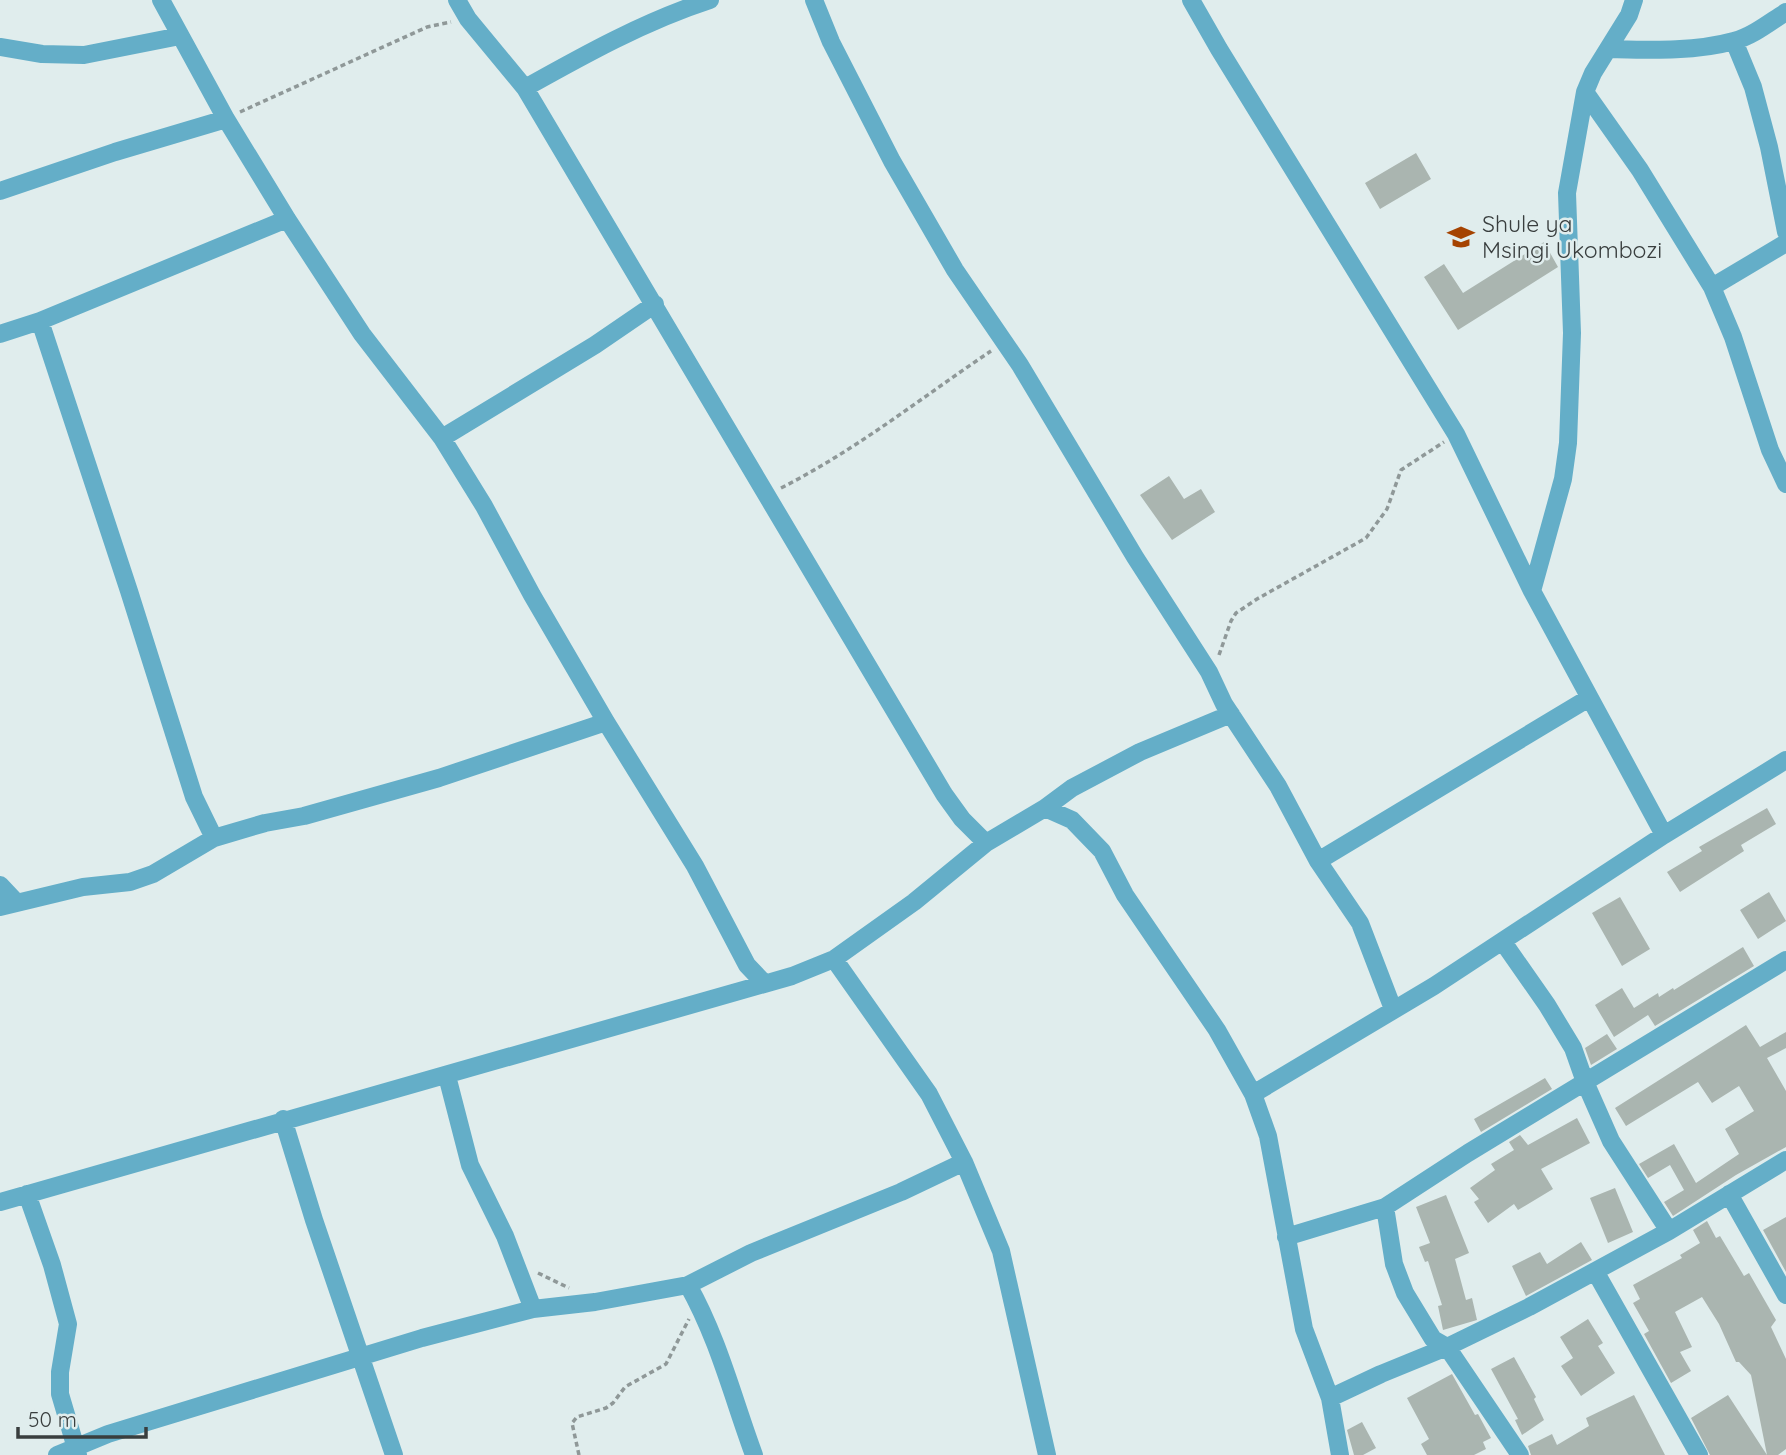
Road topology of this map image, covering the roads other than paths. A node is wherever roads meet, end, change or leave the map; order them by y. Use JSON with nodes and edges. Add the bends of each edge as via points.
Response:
{"nodes":[{"id":1,"x":161,"y":0,"type":"edge"},
{"id":2,"x":457,"y":0,"type":"edge"},
{"id":3,"x":709,"y":0,"type":"edge"},
{"id":4,"x":814,"y":0,"type":"edge"},
{"id":5,"x":1191,"y":0,"type":"edge"},
{"id":6,"x":1634,"y":0,"type":"edge"},
{"id":7,"x":1786,"y":12,"type":"edge"},
{"id":8,"x":180,"y":36,"type":"junction"},
{"id":9,"x":1734,"y":41,"type":"junction"},
{"id":10,"x":0,"y":47,"type":"edge"},
{"id":11,"x":1609,"y":49,"type":"junction"},
{"id":12,"x":525,"y":88,"type":"junction"},
{"id":13,"x":1585,"y":92,"type":"junction"},
{"id":14,"x":226,"y":119,"type":"junction"},
{"id":15,"x":0,"y":191,"type":"edge"},
{"id":16,"x":287,"y":219,"type":"junction"},
{"id":17,"x":1786,"y":232,"type":"edge"},
{"id":18,"x":1786,"y":243,"type":"edge"},
{"id":19,"x":1712,"y":288,"type":"junction"},
{"id":20,"x":655,"y":304,"type":"junction"},
{"id":21,"x":40,"y":321,"type":"junction"},
{"id":22,"x":0,"y":334,"type":"edge"},
{"id":23,"x":442,"y":438,"type":"junction"},
{"id":24,"x":1786,"y":484,"type":"edge"},
{"id":25,"x":1532,"y":591,"type":"junction"},
{"id":26,"x":1589,"y":698,"type":"junction"},
{"id":27,"x":1231,"y":714,"type":"junction"},
{"id":28,"x":606,"y":722,"type":"junction"},
{"id":29,"x":1786,"y":761,"type":"edge"},
{"id":30,"x":1045,"y":807,"type":"junction"},
{"id":31,"x":1664,"y":835,"type":"junction"},
{"id":32,"x":215,"y":838,"type":"junction"},
{"id":33,"x":986,"y":843,"type":"junction"},
{"id":34,"x":1318,"y":861,"type":"junction"},
{"id":35,"x":0,"y":885,"type":"edge"},
{"id":36,"x":8,"y":905,"type":"edge"},
{"id":37,"x":1503,"y":942,"type":"junction"},
{"id":38,"x":834,"y":959,"type":"junction"},
{"id":39,"x":1786,"y":960,"type":"edge"},
{"id":40,"x":765,"y":984,"type":"junction"},
{"id":41,"x":1393,"y":1009,"type":"junction"},
{"id":42,"x":447,"y":1076,"type":"junction"},
{"id":43,"x":1585,"y":1082,"type":"junction"},
{"id":44,"x":1253,"y":1094,"type":"junction"},
{"id":45,"x":284,"y":1119,"type":"junction"},
{"id":46,"x":1786,"y":1160,"type":"edge"},
{"id":47,"x":964,"y":1162,"type":"junction"},
{"id":48,"x":27,"y":1194,"type":"junction"},
{"id":49,"x":1729,"y":1194,"type":"junction"},
{"id":50,"x":0,"y":1202,"type":"edge"},
{"id":51,"x":1385,"y":1207,"type":"junction"},
{"id":52,"x":1669,"y":1231,"type":"junction"},
{"id":53,"x":1286,"y":1237,"type":"junction"},
{"id":54,"x":1595,"y":1271,"type":"junction"},
{"id":55,"x":688,"y":1285,"type":"junction"},
{"id":56,"x":1786,"y":1294,"type":"edge"},
{"id":57,"x":533,"y":1309,"type":"junction"},
{"id":58,"x":1447,"y":1347,"type":"junction"},
{"id":59,"x":360,"y":1356,"type":"junction"},
{"id":60,"x":1330,"y":1398,"type":"junction"},
{"id":61,"x":77,"y":1452,"type":"edge"},
{"id":62,"x":57,"y":1455,"type":"edge"},
{"id":63,"x":394,"y":1455,"type":"edge"},
{"id":64,"x":754,"y":1455,"type":"edge"},
{"id":65,"x":1047,"y":1455,"type":"edge"},
{"id":66,"x":1340,"y":1455,"type":"edge"},
{"id":67,"x":1520,"y":1455,"type":"edge"},
{"id":68,"x":1699,"y":1455,"type":"edge"}],
"edges":[{"from":1,"to":8,"type":"street"},
{"from":2,"to":12,"type":"street"},
{"from":3,"to":12,"type":"street","via":[[580,57]]},
{"from":4,"to":27,"type":"street","via":[[892,161],[955,270],[1020,365]]},
{"from":5,"to":25,"type":"street","via":[[1456,434]]},
{"from":6,"to":11,"type":"street"},
{"from":7,"to":9,"type":"street"},
{"from":8,"to":10,"type":"street","via":[[84,55]]},
{"from":8,"to":14,"type":"street"},
{"from":9,"to":11,"type":"street","via":[[1657,50]]},
{"from":9,"to":17,"type":"street","via":[[1753,87]]},
{"from":11,"to":13,"type":"street"},
{"from":12,"to":20,"type":"street"},
{"from":13,"to":19,"type":"street","via":[[1640,170]]},
{"from":13,"to":25,"type":"street","via":[[1567,193],[1572,333],[1569,443]]},
{"from":14,"to":15,"type":"street"},
{"from":14,"to":16,"type":"street"},
{"from":16,"to":21,"type":"street"},
{"from":16,"to":23,"type":"street","via":[[362,334]]},
{"from":18,"to":19,"type":"street"},
{"from":19,"to":24,"type":"street"},
{"from":20,"to":23,"type":"street"},
{"from":20,"to":33,"type":"street","via":[[944,794]]},
{"from":21,"to":22,"type":"street"},
{"from":21,"to":32,"type":"street","via":[[194,797]]},
{"from":23,"to":28,"type":"street"},
{"from":25,"to":26,"type":"street"},
{"from":26,"to":31,"type":"street"},
{"from":26,"to":34,"type":"street"},
{"from":27,"to":30,"type":"street","via":[[1140,752]]},
{"from":27,"to":34,"type":"street","via":[[1278,786]]},
{"from":28,"to":32,"type":"street","via":[[439,778]]},
{"from":28,"to":40,"type":"street","via":[[695,866],[747,965]]},
{"from":29,"to":31,"type":"street"},
{"from":30,"to":33,"type":"street"},
{"from":30,"to":44,"type":"street","via":[[1072,820],[1101,851]]},
{"from":31,"to":37,"type":"street"},
{"from":32,"to":36,"type":"street","via":[[130,882],[83,887]]},
{"from":33,"to":38,"type":"street"},
{"from":34,"to":41,"type":"street","via":[[1360,923]]},
{"from":35,"to":36,"type":"street"},
{"from":37,"to":41,"type":"street"},
{"from":37,"to":43,"type":"street","via":[[1573,1048]]},
{"from":38,"to":40,"type":"street"},
{"from":38,"to":47,"type":"street","via":[[929,1094]]},
{"from":39,"to":43,"type":"street"},
{"from":40,"to":42,"type":"street"},
{"from":41,"to":44,"type":"street"},
{"from":42,"to":45,"type":"street"},
{"from":42,"to":57,"type":"street","via":[[470,1165]]},
{"from":43,"to":51,"type":"street"},
{"from":43,"to":52,"type":"street","via":[[1611,1141]]},
{"from":44,"to":53,"type":"street","via":[[1268,1136]]},
{"from":45,"to":48,"type":"street"},
{"from":45,"to":59,"type":"street"},
{"from":46,"to":49,"type":"street"},
{"from":47,"to":55,"type":"street","via":[[751,1253]]},
{"from":47,"to":65,"type":"street","via":[[1001,1251]]},
{"from":48,"to":50,"type":"street"},
{"from":48,"to":61,"type":"street","via":[[68,1324],[60,1394]]},
{"from":49,"to":52,"type":"street"},
{"from":49,"to":56,"type":"street"},
{"from":51,"to":53,"type":"street"},
{"from":51,"to":58,"type":"street","via":[[1394,1264],[1405,1293],[1433,1339]]},
{"from":52,"to":54,"type":"street"},
{"from":53,"to":60,"type":"street","via":[[1304,1329]]},
{"from":54,"to":58,"type":"street"},
{"from":54,"to":68,"type":"street"},
{"from":55,"to":57,"type":"street"},
{"from":55,"to":64,"type":"street","via":[[735,1395]]},
{"from":57,"to":59,"type":"street"},
{"from":58,"to":60,"type":"street"},
{"from":58,"to":67,"type":"street"},
{"from":59,"to":61,"type":"street","via":[[108,1434]]},
{"from":59,"to":63,"type":"street"},
{"from":60,"to":66,"type":"street"},
{"from":61,"to":62,"type":"street"}]}
